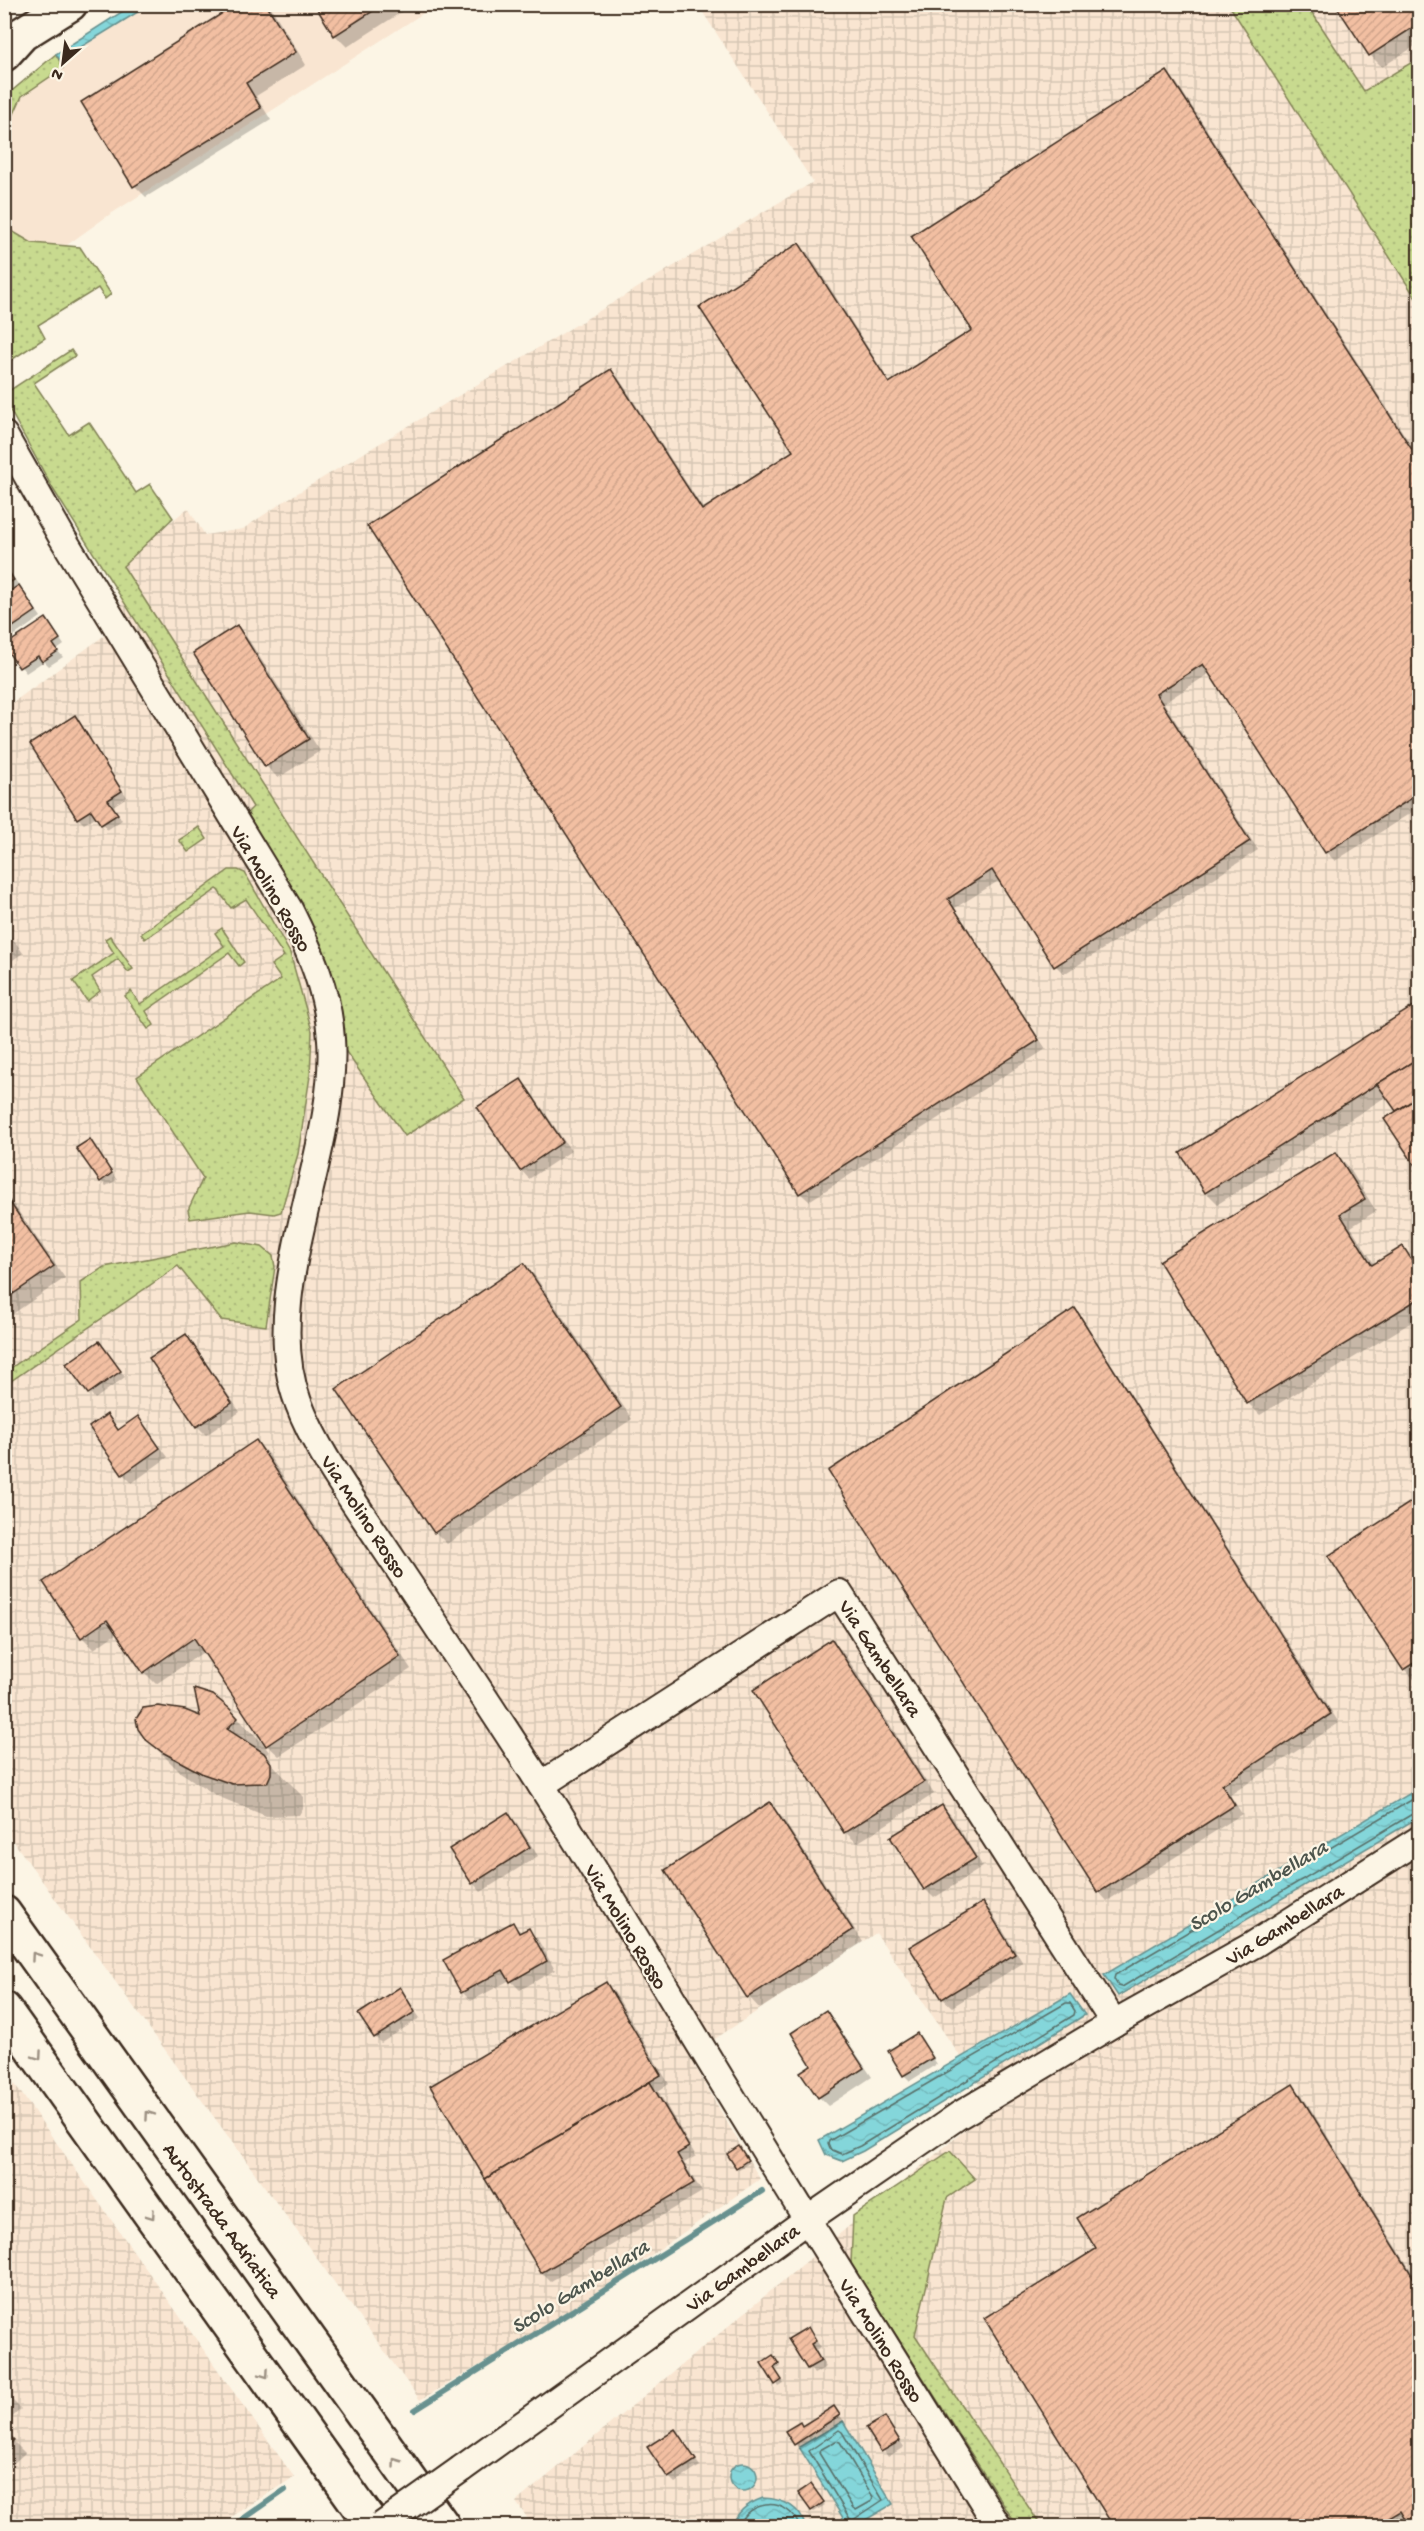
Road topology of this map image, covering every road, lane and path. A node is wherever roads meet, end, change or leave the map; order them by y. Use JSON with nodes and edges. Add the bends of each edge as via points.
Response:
{"nodes":[{"id":1,"x":70,"y":4,"type":"edge"},
{"id":2,"x":10,"y":42,"type":"edge"},
{"id":3,"x":4,"y":435,"type":"edge"},
{"id":4,"x":541,"y":1785,"type":"junction"},
{"id":5,"x":1419,"y":1839,"type":"edge"},
{"id":6,"x":4,"y":1913,"type":"edge"},
{"id":7,"x":4,"y":2008,"type":"edge"},
{"id":8,"x":1114,"y":2023,"type":"junction"},
{"id":9,"x":807,"y":2220,"type":"junction"},
{"id":10,"x":373,"y":2526,"type":"edge"},
{"id":11,"x":381,"y":2526,"type":"edge"},
{"id":12,"x":442,"y":2526,"type":"edge"},
{"id":13,"x":998,"y":2526,"type":"edge"}],
"edges":[{"from":1,"to":2,"type":"main road"},
{"from":3,"to":4,"type":"street","name":"Via Molino Rosso","via":[[289,909],[311,952],[326,996],[332,1042],[328,1099],[291,1284],[286,1329],[290,1375],[298,1404],[327,1457]]},
{"from":4,"to":8,"type":"street","name":"Via Gambellara","via":[[839,1593]]},
{"from":4,"to":9,"type":"street","name":"Via Molino Rosso"},
{"from":5,"to":8,"type":"street","name":"Via Gambellara","via":[[1253,1945]]},
{"from":12,"to":6,"type":"main road","name":"Autostrada Adriatica","one_way":true},
{"from":7,"to":10,"type":"main road","one_way":true},
{"from":8,"to":9,"type":"street","name":"Via Gambellara","via":[[958,2116]]},
{"from":9,"to":11,"type":"street","name":"Via Gambellara","bridge":true},
{"from":9,"to":13,"type":"street","name":"Via Molino Rosso"}]}
